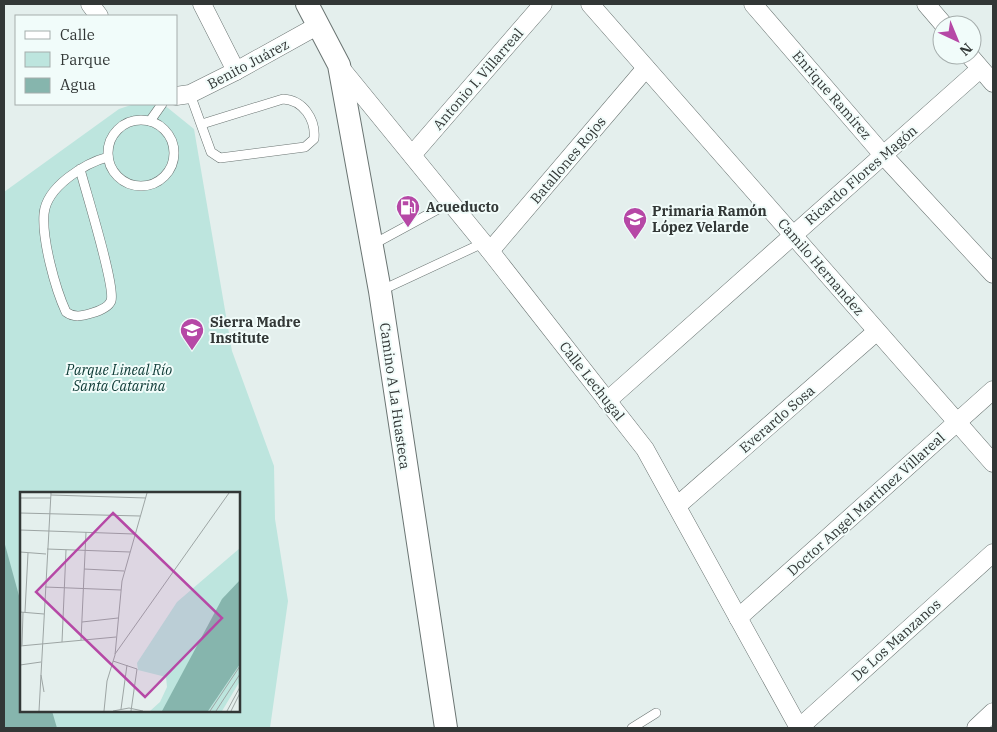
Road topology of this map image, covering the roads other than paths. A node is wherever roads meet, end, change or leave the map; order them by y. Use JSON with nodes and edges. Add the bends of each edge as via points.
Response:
{"nodes":[{"id":1,"x":90,"y":4,"type":"edge"},
{"id":2,"x":202,"y":4,"type":"edge"},
{"id":3,"x":307,"y":4,"type":"edge"},
{"id":4,"x":544,"y":4,"type":"edge"},
{"id":5,"x":590,"y":4,"type":"edge"},
{"id":6,"x":754,"y":4,"type":"edge"},
{"id":7,"x":926,"y":4,"type":"edge"},
{"id":8,"x":97,"y":15,"type":"edge"},
{"id":9,"x":935,"y":15,"type":"edge"},
{"id":10,"x":317,"y":26,"type":"junction"},
{"id":11,"x":339,"y":65,"type":"junction"},
{"id":12,"x":977,"y":65,"type":"edge"},
{"id":13,"x":646,"y":68,"type":"junction"},
{"id":14,"x":980,"y":69,"type":"junction"},
{"id":15,"x":236,"y":71,"type":"junction"},
{"id":16,"x":993,"y":83,"type":"edge"},
{"id":17,"x":183,"y":95,"type":"edge"},
{"id":18,"x":161,"y":105,"type":"edge"},
{"id":19,"x":150,"y":121,"type":"junction"},
{"id":20,"x":202,"y":124,"type":"junction"},
{"id":21,"x":412,"y":155,"type":"junction"},
{"id":22,"x":884,"y":156,"type":"junction"},
{"id":23,"x":108,"y":157,"type":"junction"},
{"id":24,"x":80,"y":169,"type":"junction"},
{"id":25,"x":450,"y":202,"type":"junction"},
{"id":26,"x":794,"y":235,"type":"junction"},
{"id":27,"x":372,"y":245,"type":"junction"},
{"id":28,"x":487,"y":247,"type":"junction"},
{"id":29,"x":993,"y":274,"type":"edge"},
{"id":30,"x":380,"y":291,"type":"junction"},
{"id":31,"x":876,"y":332,"type":"junction"},
{"id":32,"x":993,"y":390,"type":"edge"},
{"id":33,"x":607,"y":401,"type":"junction"},
{"id":34,"x":957,"y":423,"type":"junction"},
{"id":35,"x":993,"y":463,"type":"edge"},
{"id":36,"x":677,"y":506,"type":"junction"},
{"id":37,"x":993,"y":553,"type":"edge"},
{"id":38,"x":738,"y":618,"type":"junction"},
{"id":39,"x":993,"y":712,"type":"edge"},
{"id":40,"x":656,"y":713,"type":"dead end"},
{"id":41,"x":446,"y":728,"type":"edge"},
{"id":42,"x":632,"y":728,"type":"edge"},
{"id":43,"x":799,"y":728,"type":"edge"},
{"id":44,"x":976,"y":728,"type":"edge"}],
"edges":[{"from":1,"to":8,"type":"street"},
{"from":2,"to":15,"type":"street"},
{"from":3,"to":10,"type":"street"},
{"from":4,"to":21,"type":"street","name":"Antonio I. Villarreal"},
{"from":5,"to":13,"type":"street","name":"Camilo Hernandez"},
{"from":6,"to":22,"type":"street","name":"Enrique Ramírez"},
{"from":7,"to":9,"type":"street"},
{"from":10,"to":11,"type":"street"},
{"from":10,"to":15,"type":"street","name":"Benito Juárez"},
{"from":11,"to":21,"type":"street","name":"Calle Lechugal"},
{"from":11,"to":27,"type":"street","name":"Camino A La Huasteca"},
{"from":12,"to":14,"type":"street"},
{"from":13,"to":26,"type":"street","name":"Camilo Hernandez"},
{"from":13,"to":28,"type":"street","name":"Batallones Rojos"},
{"from":14,"to":16,"type":"street"},
{"from":14,"to":22,"type":"street","name":"Ricardo Flores Magón"},
{"from":15,"to":17,"type":"street","name":"Benito Juárez"},
{"from":17,"to":20,"type":"lane"},
{"from":18,"to":19,"type":"lane"},
{"from":19,"to":23,"type":"lane","via":[[141,119],[123,125],[110,139]]},
{"from":19,"to":23,"type":"lane","via":[[158,124],[171,139],[173,157],[166,174],[150,184],[131,184],[116,174]]},
{"from":20,"to":20,"type":"lane","via":[[211,152],[220,158],[305,147],[314,139],[309,117],[300,103],[292,99],[282,99]]},
{"from":21,"to":25,"type":"street","name":"Calle Lechugal"},
{"from":22,"to":26,"type":"street","name":"Ricardo Flores Magón"},
{"from":22,"to":29,"type":"street","name":"Enrique Ramírez"},
{"from":23,"to":24,"type":"lane"},
{"from":24,"to":24,"type":"lane","via":[[58,186],[44,212],[50,262],[61,300],[66,312],[77,316],[102,310],[112,295]]},
{"from":25,"to":27,"type":"lane"},
{"from":25,"to":28,"type":"street","name":"Calle Lechugal"},
{"from":26,"to":31,"type":"street","name":"Camilo Hernandez"},
{"from":26,"to":33,"type":"street","name":"Ricardo Flores Magón"},
{"from":27,"to":30,"type":"street","name":"Camino A La Huasteca"},
{"from":28,"to":30,"type":"lane"},
{"from":28,"to":33,"type":"street","name":"Calle Lechugal"},
{"from":30,"to":41,"type":"street","name":"Camino A La Huasteca"},
{"from":31,"to":34,"type":"street","name":"Camilo Hernandez"},
{"from":31,"to":36,"type":"street","name":"Everardo Sosa"},
{"from":32,"to":34,"type":"street","name":"Doctor Angel Martínez Villareal"},
{"from":33,"to":36,"type":"street","name":"Calle Lechugal","via":[[645,449]]},
{"from":34,"to":35,"type":"street","name":"Camilo Hernandez"},
{"from":34,"to":38,"type":"street","name":"Doctor Angel Martínez Villareal"},
{"from":36,"to":38,"type":"street","name":"Calle Lechugal"},
{"from":37,"to":43,"type":"street","name":"De Los Manzanos"},
{"from":38,"to":43,"type":"street","name":"Calle Lechugal"},
{"from":39,"to":44,"type":"street"},
{"from":40,"to":42,"type":"lane"}]}
